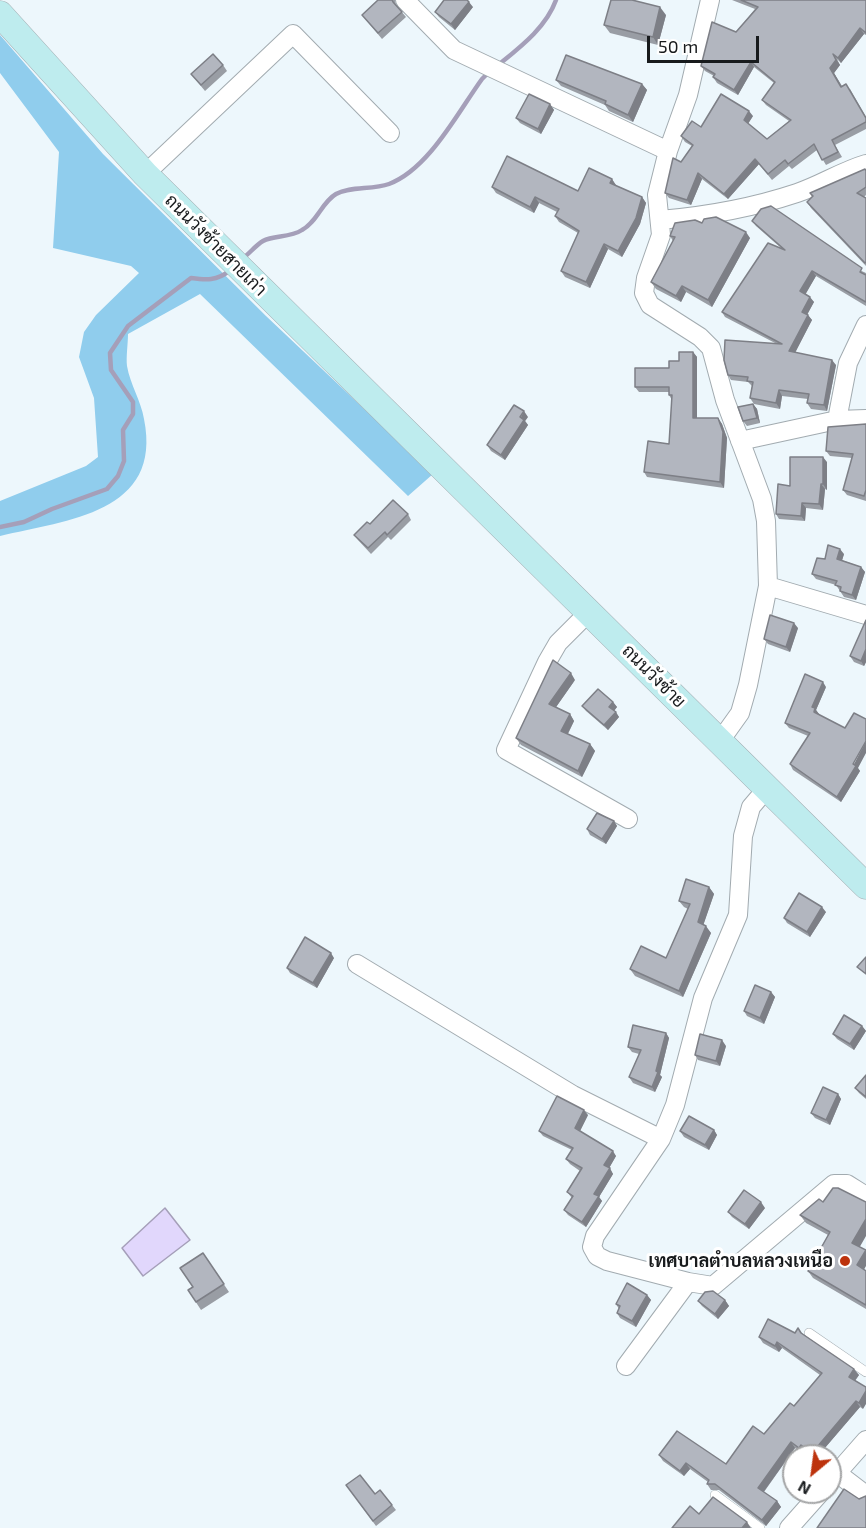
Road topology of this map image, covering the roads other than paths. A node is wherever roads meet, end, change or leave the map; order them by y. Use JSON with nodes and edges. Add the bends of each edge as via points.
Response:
{"nodes":[{"id":1,"x":405,"y":0,"type":"edge"},
{"id":2,"x":710,"y":0,"type":"edge"},
{"id":3,"x":0,"y":15,"type":"edge"},
{"id":4,"x":390,"y":133,"type":"dead end"},
{"id":5,"x":668,"y":151,"type":"junction"},
{"id":6,"x":866,"y":164,"type":"edge"},
{"id":7,"x":145,"y":174,"type":"junction"},
{"id":8,"x":660,"y":220,"type":"junction"},
{"id":9,"x":866,"y":325,"type":"edge"},
{"id":10,"x":866,"y":419,"type":"edge"},
{"id":11,"x":837,"y":420,"type":"junction"},
{"id":12,"x":740,"y":441,"type":"junction"},
{"id":13,"x":441,"y":466,"type":"joint"},
{"id":14,"x":768,"y":586,"type":"junction"},
{"id":15,"x":589,"y":612,"type":"junction"},
{"id":16,"x":866,"y":615,"type":"edge"},
{"id":17,"x":720,"y":741,"type":"junction"},
{"id":18,"x":768,"y":788,"type":"junction"},
{"id":19,"x":628,"y":819,"type":"dead end"},
{"id":20,"x":866,"y":886,"type":"edge"},
{"id":21,"x":357,"y":964,"type":"dead end"},
{"id":22,"x":661,"y":1139,"type":"junction"},
{"id":23,"x":866,"y":1196,"type":"edge"},
{"id":24,"x":688,"y":1282,"type":"junction"},
{"id":25,"x":808,"y":1333,"type":"dead end"},
{"id":26,"x":626,"y":1366,"type":"dead end"},
{"id":27,"x":866,"y":1372,"type":"edge"},
{"id":28,"x":866,"y":1440,"type":"edge"},
{"id":29,"x":842,"y":1468,"type":"edge"},
{"id":30,"x":842,"y":1482,"type":"edge"},
{"id":31,"x":716,"y":1495,"type":"edge"},
{"id":32,"x":866,"y":1495,"type":"edge"},
{"id":33,"x":810,"y":1504,"type":"edge"},
{"id":34,"x":760,"y":1528,"type":"edge"},
{"id":35,"x":789,"y":1528,"type":"edge"}],
"edges":[{"from":1,"to":5,"type":"street","via":[[454,50]]},
{"from":2,"to":5,"type":"street","via":[[688,95]]},
{"from":3,"to":7,"type":"main road","name":"ถนนวังซ้ายสายเก่า"},
{"from":4,"to":7,"type":"street","via":[[293,34]]},
{"from":5,"to":8,"type":"street","via":[[657,195]]},
{"from":6,"to":8,"type":"street","via":[[799,192],[752,206]]},
{"from":7,"to":13,"type":"main road","name":"ถนนวังซ้ายสายเก่า"},
{"from":8,"to":12,"type":"street","via":[[662,235],[644,293],[650,305],[711,348]]},
{"from":9,"to":11,"type":"street","via":[[848,363]]},
{"from":10,"to":11,"type":"street"},
{"from":11,"to":12,"type":"street"},
{"from":12,"to":14,"type":"street","via":[[762,499]]},
{"from":13,"to":15,"type":"main road","name":"ถนนวังซ้าย"},
{"from":14,"to":16,"type":"street"},
{"from":14,"to":17,"type":"street","via":[[740,713]]},
{"from":15,"to":17,"type":"main road","name":"ถนนวังซ้าย"},
{"from":15,"to":19,"type":"street","via":[[558,643],[506,750]]},
{"from":17,"to":18,"type":"main road","name":"ถนนวังซ้าย"},
{"from":18,"to":20,"type":"main road","name":"ถนนวังซ้าย"},
{"from":18,"to":22,"type":"street","via":[[751,807],[743,836],[738,915],[703,998],[675,1105]]},
{"from":21,"to":22,"type":"street","via":[[573,1095]]},
{"from":22,"to":24,"type":"street","via":[[592,1247],[597,1256],[607,1261]]},
{"from":23,"to":24,"type":"street","via":[[847,1184],[834,1184],[712,1286]]},
{"from":24,"to":26,"type":"street"},
{"from":25,"to":27,"type":"lane"},
{"from":28,"to":29,"type":"street"},
{"from":30,"to":32,"type":"street"},
{"from":31,"to":34,"type":"lane"},
{"from":33,"to":35,"type":"street"}]}
